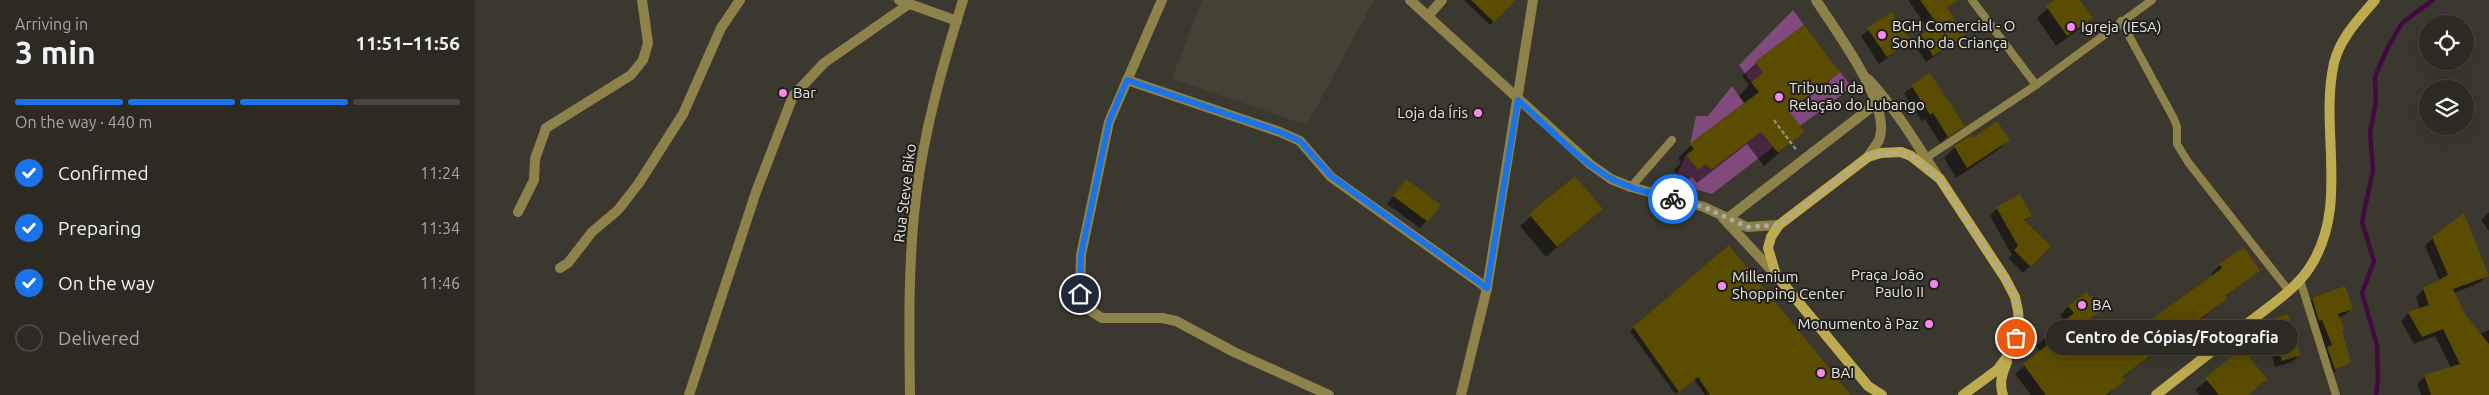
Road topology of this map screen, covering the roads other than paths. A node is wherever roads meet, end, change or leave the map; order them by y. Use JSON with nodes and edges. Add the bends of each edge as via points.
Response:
{"nodes":[{"id":1,"x":642,"y":0,"type":"edge"},
{"id":2,"x":740,"y":0,"type":"edge"},
{"id":3,"x":899,"y":0,"type":"edge"},
{"id":4,"x":963,"y":0,"type":"edge"},
{"id":5,"x":1162,"y":0,"type":"edge"},
{"id":6,"x":1410,"y":0,"type":"edge"},
{"id":7,"x":1442,"y":0,"type":"edge"},
{"id":8,"x":1533,"y":0,"type":"edge"},
{"id":9,"x":1816,"y":0,"type":"edge"},
{"id":10,"x":1972,"y":0,"type":"edge"},
{"id":11,"x":2375,"y":0,"type":"edge"},
{"id":12,"x":2148,"y":1,"type":"edge"},
{"id":13,"x":909,"y":4,"type":"junction"},
{"id":14,"x":1428,"y":16,"type":"junction"},
{"id":15,"x":957,"y":21,"type":"junction"},
{"id":16,"x":2121,"y":21,"type":"junction"},
{"id":17,"x":1861,"y":71,"type":"junction"},
{"id":18,"x":1127,"y":80,"type":"junction"},
{"id":19,"x":2036,"y":85,"type":"junction"},
{"id":20,"x":1518,"y":100,"type":"junction"},
{"id":21,"x":1877,"y":103,"type":"junction"},
{"id":22,"x":1673,"y":140,"type":"dead end"},
{"id":23,"x":1868,"y":156,"type":"junction"},
{"id":24,"x":1926,"y":158,"type":"junction"},
{"id":25,"x":1939,"y":179,"type":"junction"},
{"id":26,"x":1631,"y":187,"type":"junction"},
{"id":27,"x":519,"y":212,"type":"dead end"},
{"id":28,"x":1723,"y":216,"type":"junction"},
{"id":29,"x":1779,"y":225,"type":"junction"},
{"id":30,"x":560,"y":268,"type":"dead end"},
{"id":31,"x":1775,"y":275,"type":"junction"},
{"id":32,"x":2300,"y":280,"type":"junction"},
{"id":33,"x":1487,"y":288,"type":"junction"},
{"id":34,"x":2289,"y":290,"type":"junction"},
{"id":35,"x":2016,"y":338,"type":"junction"},
{"id":36,"x":689,"y":395,"type":"edge"},
{"id":37,"x":910,"y":395,"type":"edge"},
{"id":38,"x":1329,"y":395,"type":"edge"},
{"id":39,"x":1461,"y":395,"type":"edge"},
{"id":40,"x":1882,"y":395,"type":"edge"},
{"id":41,"x":1963,"y":395,"type":"edge"},
{"id":42,"x":2003,"y":395,"type":"edge"},
{"id":43,"x":2156,"y":395,"type":"edge"},
{"id":44,"x":2336,"y":395,"type":"edge"}],
"edges":[{"from":1,"to":27,"type":"street","via":[[648,43],[643,60],[631,75],[546,128],[535,159],[534,180]]},
{"from":2,"to":30,"type":"street","via":[[721,28],[683,114],[639,184],[618,210]]},
{"from":3,"to":13,"type":"street"},
{"from":4,"to":15,"type":"street","name":"Rua Steve Biko"},
{"from":5,"to":18,"type":"street"},
{"from":6,"to":14,"type":"street"},
{"from":7,"to":14,"type":"street"},
{"from":8,"to":20,"type":"street"},
{"from":9,"to":17,"type":"street"},
{"from":10,"to":19,"type":"lane"},
{"from":11,"to":32,"type":"street","via":[[2346,34],[2334,62],[2330,216],[2311,267]]},
{"from":12,"to":16,"type":"lane"},
{"from":13,"to":15,"type":"street"},
{"from":13,"to":36,"type":"street","via":[[824,63],[793,96],[756,192]]},
{"from":14,"to":20,"type":"street"},
{"from":15,"to":37,"type":"street","name":"Rua Steve Biko","via":[[932,111],[916,196],[909,321]]},
{"from":16,"to":19,"type":"lane"},
{"from":16,"to":34,"type":"lane","via":[[2174,119],[2177,144],[2188,162]]},
{"from":17,"to":21,"type":"street"},
{"from":17,"to":24,"type":"street","via":[[1885,96]]},
{"from":18,"to":33,"type":"street","via":[[1300,141],[1331,176]]},
{"from":18,"to":38,"type":"street","via":[[1109,122],[1081,255],[1080,294],[1088,309],[1102,318],[1176,321],[1234,352]]},
{"from":19,"to":24,"type":"lane"},
{"from":20,"to":26,"type":"street","via":[[1589,164],[1611,179]]},
{"from":20,"to":33,"type":"street"},
{"from":21,"to":23,"type":"street","via":[[1881,124],[1879,140]]},
{"from":21,"to":28,"type":"street"},
{"from":22,"to":26,"type":"lane"},
{"from":23,"to":25,"type":"street","via":[[1901,152],[1911,156]]},
{"from":23,"to":29,"type":"street"},
{"from":24,"to":25,"type":"street"},
{"from":25,"to":35,"type":"street","via":[[2015,297],[2019,324]]},
{"from":26,"to":28,"type":"street","via":[[1704,207]]},
{"from":28,"to":29,"type":"street","via":[[1747,227]]},
{"from":28,"to":31,"type":"street"},
{"from":29,"to":31,"type":"street","via":[[1768,248]]},
{"from":31,"to":40,"type":"street","via":[[1868,386]]},
{"from":32,"to":34,"type":"street"},
{"from":32,"to":44,"type":"lane"},
{"from":33,"to":39,"type":"street"},
{"from":34,"to":43,"type":"street"},
{"from":35,"to":41,"type":"street","via":[[1997,370]]},
{"from":35,"to":42,"type":"street","via":[[2001,376]]}]}
